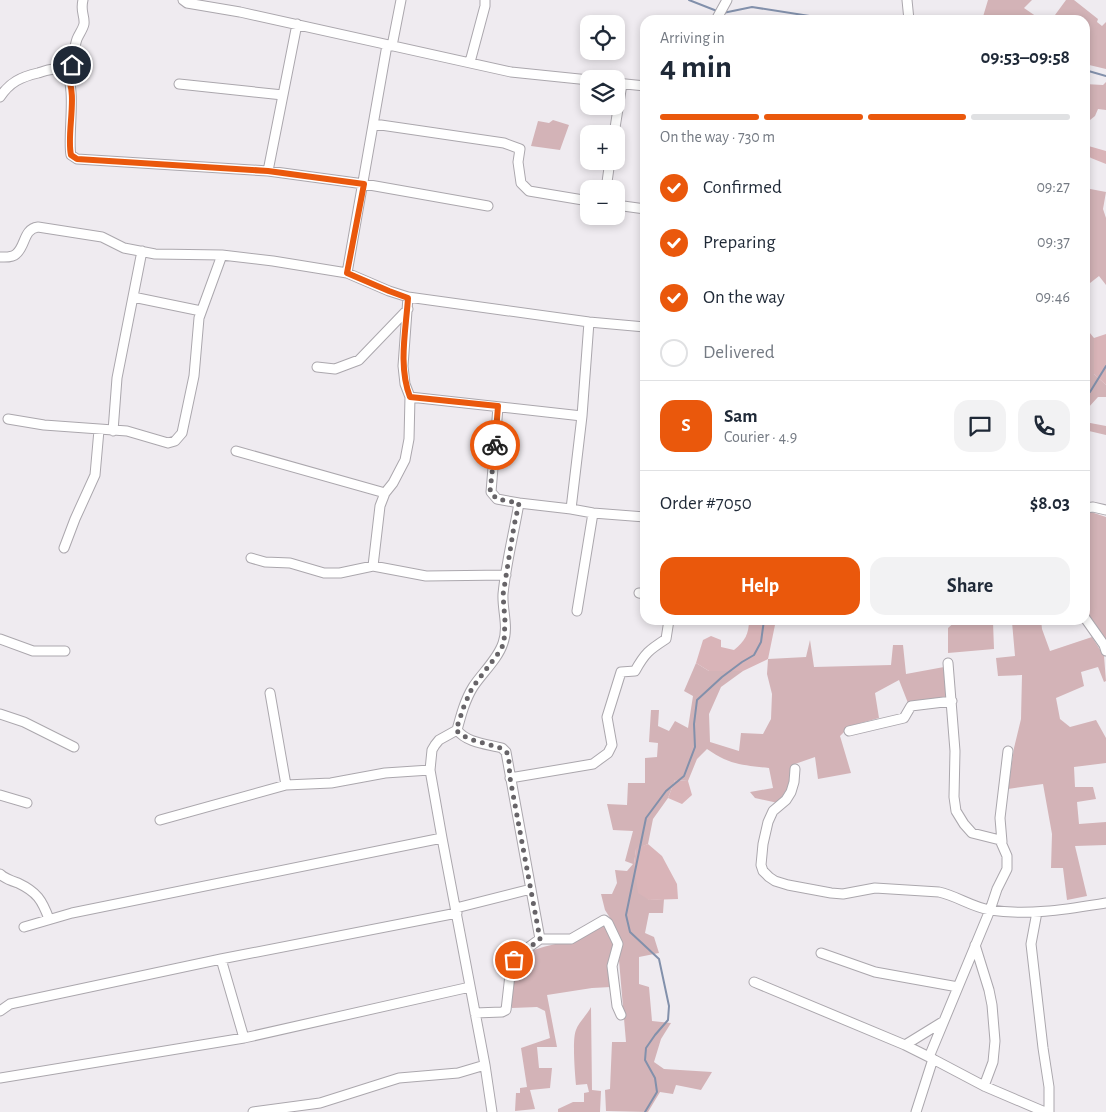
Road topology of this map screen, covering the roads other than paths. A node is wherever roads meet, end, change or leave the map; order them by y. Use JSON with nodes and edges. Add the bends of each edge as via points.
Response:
{"nodes":[{"id":1,"x":83,"y":0,"type":"edge"},
{"id":2,"x":183,"y":0,"type":"edge"},
{"id":3,"x":401,"y":0,"type":"edge"},
{"id":4,"x":485,"y":0,"type":"edge"},
{"id":5,"x":727,"y":0,"type":"edge"},
{"id":6,"x":906,"y":0,"type":"edge"},
{"id":7,"x":719,"y":15,"type":"edge"},
{"id":8,"x":909,"y":15,"type":"edge"},
{"id":9,"x":297,"y":24,"type":"junction"},
{"id":10,"x":389,"y":46,"type":"junction"},
{"id":11,"x":470,"y":62,"type":"junction"},
{"id":12,"x":66,"y":74,"type":"junction"},
{"id":13,"x":580,"y":79,"type":"edge"},
{"id":14,"x":179,"y":84,"type":"dead end"},
{"id":15,"x":625,"y":84,"type":"edge"},
{"id":16,"x":640,"y":85,"type":"edge"},
{"id":17,"x":283,"y":95,"type":"junction"},
{"id":18,"x":0,"y":97,"type":"edge"},
{"id":19,"x":374,"y":124,"type":"junction"},
{"id":20,"x":268,"y":171,"type":"junction"},
{"id":21,"x":364,"y":184,"type":"junction"},
{"id":22,"x":580,"y":200,"type":"edge"},
{"id":23,"x":488,"y":206,"type":"dead end"},
{"id":24,"x":625,"y":206,"type":"edge"},
{"id":25,"x":640,"y":208,"type":"edge"},
{"id":26,"x":142,"y":252,"type":"junction"},
{"id":27,"x":222,"y":255,"type":"junction"},
{"id":28,"x":0,"y":257,"type":"edge"},
{"id":29,"x":347,"y":273,"type":"junction"},
{"id":30,"x":134,"y":297,"type":"junction"},
{"id":31,"x":408,"y":298,"type":"junction"},
{"id":32,"x":408,"y":309,"type":"junction"},
{"id":33,"x":201,"y":311,"type":"junction"},
{"id":34,"x":589,"y":322,"type":"junction"},
{"id":35,"x":640,"y":327,"type":"edge"},
{"id":36,"x":317,"y":367,"type":"dead end"},
{"id":37,"x":410,"y":397,"type":"junction"},
{"id":38,"x":498,"y":406,"type":"junction"},
{"id":39,"x":582,"y":416,"type":"junction"},
{"id":40,"x":8,"y":418,"type":"dead end"},
{"id":41,"x":99,"y":430,"type":"junction"},
{"id":42,"x":113,"y":431,"type":"junction"},
{"id":43,"x":236,"y":451,"type":"dead end"},
{"id":44,"x":385,"y":493,"type":"junction"},
{"id":45,"x":519,"y":503,"type":"junction"},
{"id":46,"x":1090,"y":507,"type":"edge"},
{"id":47,"x":571,"y":509,"type":"junction"},
{"id":48,"x":1106,"y":510,"type":"edge"},
{"id":49,"x":593,"y":513,"type":"junction"},
{"id":50,"x":640,"y":518,"type":"edge"},
{"id":51,"x":64,"y":548,"type":"dead end"},
{"id":52,"x":251,"y":558,"type":"dead end"},
{"id":53,"x":373,"y":566,"type":"junction"},
{"id":54,"x":506,"y":575,"type":"junction"},
{"id":55,"x":577,"y":611,"type":"dead end"},
{"id":56,"x":667,"y":625,"type":"edge"},
{"id":57,"x":1090,"y":625,"type":"edge"},
{"id":58,"x":0,"y":639,"type":"edge"},
{"id":59,"x":1105,"y":647,"type":"edge"},
{"id":60,"x":65,"y":651,"type":"dead end"},
{"id":61,"x":948,"y":663,"type":"dead end"},
{"id":62,"x":270,"y":692,"type":"dead end"},
{"id":63,"x":952,"y":701,"type":"junction"},
{"id":64,"x":0,"y":714,"type":"edge"},
{"id":65,"x":456,"y":730,"type":"junction"},
{"id":66,"x":849,"y":731,"type":"dead end"},
{"id":67,"x":74,"y":747,"type":"dead end"},
{"id":68,"x":1008,"y":750,"type":"dead end"},
{"id":69,"x":795,"y":769,"type":"dead end"},
{"id":70,"x":430,"y":770,"type":"junction"},
{"id":71,"x":510,"y":778,"type":"junction"},
{"id":72,"x":286,"y":785,"type":"junction"},
{"id":73,"x":0,"y":795,"type":"edge"},
{"id":74,"x":27,"y":803,"type":"dead end"},
{"id":75,"x":160,"y":820,"type":"dead end"},
{"id":76,"x":442,"y":838,"type":"junction"},
{"id":77,"x":1002,"y":842,"type":"junction"},
{"id":78,"x":0,"y":874,"type":"edge"},
{"id":79,"x":531,"y":890,"type":"junction"},
{"id":80,"x":1106,"y":903,"type":"edge"},
{"id":81,"x":456,"y":910,"type":"junction"},
{"id":82,"x":990,"y":910,"type":"junction"},
{"id":83,"x":1037,"y":912,"type":"junction"},
{"id":84,"x":49,"y":919,"type":"junction"},
{"id":85,"x":24,"y":927,"type":"dead end"},
{"id":86,"x":540,"y":939,"type":"junction"},
{"id":87,"x":975,"y":945,"type":"junction"},
{"id":88,"x":821,"y":953,"type":"dead end"},
{"id":89,"x":222,"y":959,"type":"junction"},
{"id":90,"x":754,"y":982,"type":"dead end"},
{"id":91,"x":470,"y":987,"type":"junction"},
{"id":92,"x":958,"y":988,"type":"junction"},
{"id":93,"x":0,"y":1011,"type":"edge"},
{"id":94,"x":475,"y":1013,"type":"junction"},
{"id":95,"x":621,"y":1015,"type":"dead end"},
{"id":96,"x":944,"y":1021,"type":"junction"},
{"id":97,"x":244,"y":1038,"type":"junction"},
{"id":98,"x":905,"y":1044,"type":"junction"},
{"id":99,"x":931,"y":1058,"type":"junction"},
{"id":100,"x":485,"y":1065,"type":"junction"},
{"id":101,"x":0,"y":1078,"type":"edge"},
{"id":102,"x":984,"y":1086,"type":"junction"},
{"id":103,"x":253,"y":1112,"type":"edge"},
{"id":104,"x":492,"y":1112,"type":"edge"},
{"id":105,"x":916,"y":1112,"type":"edge"},
{"id":106,"x":1047,"y":1112,"type":"edge"}],
"edges":[{"from":1,"to":12,"type":"street","via":[[83,27],[72,65]]},
{"from":2,"to":9,"type":"street"},
{"from":3,"to":10,"type":"street"},
{"from":4,"to":11,"type":"street"},
{"from":5,"to":7,"type":"street"},
{"from":6,"to":8,"type":"street"},
{"from":9,"to":10,"type":"street"},
{"from":9,"to":17,"type":"street"},
{"from":10,"to":11,"type":"street"},
{"from":10,"to":19,"type":"street"},
{"from":11,"to":13,"type":"street","via":[[512,72]]},
{"from":12,"to":18,"type":"street","via":[[59,69],[49,70],[18,79]]},
{"from":12,"to":20,"type":"street","via":[[71,90],[70,149],[71,155],[77,159]]},
{"from":14,"to":17,"type":"street"},
{"from":15,"to":16,"type":"street"},
{"from":17,"to":20,"type":"street"},
{"from":19,"to":21,"type":"street"},
{"from":19,"to":22,"type":"street","via":[[504,143],[520,149],[521,183],[529,191]]},
{"from":20,"to":21,"type":"street"},
{"from":21,"to":23,"type":"street"},
{"from":21,"to":29,"type":"street"},
{"from":24,"to":25,"type":"street"},
{"from":26,"to":27,"type":"street"},
{"from":26,"to":28,"type":"street","via":[[124,248],[102,237],[38,227],[28,232],[17,254]]},
{"from":26,"to":30,"type":"street"},
{"from":27,"to":29,"type":"street"},
{"from":27,"to":33,"type":"street"},
{"from":29,"to":31,"type":"street"},
{"from":30,"to":33,"type":"street"},
{"from":30,"to":42,"type":"street","via":[[117,378]]},
{"from":31,"to":32,"type":"street"},
{"from":31,"to":34,"type":"street"},
{"from":32,"to":36,"type":"street","via":[[359,360],[335,369]]},
{"from":32,"to":37,"type":"street","via":[[403,366]]},
{"from":33,"to":42,"type":"street","via":[[194,376],[180,437],[168,443],[134,433]]},
{"from":34,"to":35,"type":"street"},
{"from":34,"to":39,"type":"street"},
{"from":37,"to":38,"type":"street"},
{"from":37,"to":44,"type":"street","via":[[405,460]]},
{"from":38,"to":39,"type":"street"},
{"from":38,"to":45,"type":"street","via":[[490,492],[497,499]]},
{"from":39,"to":47,"type":"street"},
{"from":40,"to":41,"type":"street"},
{"from":41,"to":42,"type":"street"},
{"from":41,"to":51,"type":"street","via":[[95,475]]},
{"from":43,"to":44,"type":"street"},
{"from":44,"to":53,"type":"street","via":[[380,506]]},
{"from":45,"to":47,"type":"street"},
{"from":45,"to":54,"type":"street"},
{"from":46,"to":48,"type":"street"},
{"from":47,"to":49,"type":"street"},
{"from":49,"to":50,"type":"street"},
{"from":49,"to":55,"type":"street"},
{"from":52,"to":53,"type":"street","via":[[290,563],[324,573]]},
{"from":53,"to":54,"type":"street","via":[[426,576]]},
{"from":54,"to":65,"type":"street","via":[[504,643],[472,688]]},
{"from":56,"to":71,"type":"street","via":[[666,639],[643,656],[635,671],[621,672],[607,717],[612,745],[608,752],[592,764]]},
{"from":57,"to":59,"type":"street"},
{"from":58,"to":60,"type":"street","via":[[33,651]]},
{"from":61,"to":63,"type":"street"},
{"from":62,"to":72,"type":"street"},
{"from":63,"to":66,"type":"street","via":[[911,706],[904,718]]},
{"from":63,"to":77,"type":"street","via":[[956,811],[972,833]]},
{"from":64,"to":67,"type":"street"},
{"from":65,"to":70,"type":"street","via":[[435,744]]},
{"from":65,"to":71,"type":"street","via":[[470,740],[505,750]]},
{"from":68,"to":77,"type":"street","via":[[1000,818]]},
{"from":69,"to":82,"type":"street","via":[[791,792],[773,811],[768,822],[761,865],[769,877],[788,886],[831,893],[875,888],[939,892]]},
{"from":70,"to":72,"type":"street","via":[[385,773],[331,783]]},
{"from":70,"to":76,"type":"street"},
{"from":71,"to":79,"type":"street"},
{"from":72,"to":75,"type":"street"},
{"from":73,"to":74,"type":"street"},
{"from":76,"to":81,"type":"street"},
{"from":76,"to":84,"type":"street"},
{"from":77,"to":82,"type":"street","via":[[1007,869]]},
{"from":78,"to":84,"type":"street","via":[[30,889],[44,904]]},
{"from":79,"to":81,"type":"street"},
{"from":79,"to":86,"type":"street"},
{"from":80,"to":83,"type":"street"},
{"from":81,"to":89,"type":"street"},
{"from":81,"to":91,"type":"street"},
{"from":82,"to":83,"type":"street"},
{"from":82,"to":87,"type":"street"},
{"from":83,"to":106,"type":"street","via":[[1031,944],[1049,1087]]},
{"from":84,"to":85,"type":"street"},
{"from":86,"to":94,"type":"street","via":[[512,963],[506,1010]]},
{"from":86,"to":95,"type":"street","via":[[571,939],[602,920],[608,922],[618,944],[612,966],[616,1006]]},
{"from":87,"to":92,"type":"street"},
{"from":87,"to":102,"type":"street","via":[[989,990],[995,1041],[993,1062]]},
{"from":88,"to":92,"type":"street","via":[[875,972]]},
{"from":89,"to":93,"type":"street","via":[[10,1004]]},
{"from":89,"to":97,"type":"street"},
{"from":90,"to":98,"type":"street"},
{"from":91,"to":94,"type":"street"},
{"from":91,"to":97,"type":"street"},
{"from":92,"to":96,"type":"street"},
{"from":94,"to":100,"type":"street"},
{"from":96,"to":98,"type":"street"},
{"from":96,"to":99,"type":"street"},
{"from":97,"to":101,"type":"street"},
{"from":98,"to":99,"type":"street"},
{"from":99,"to":102,"type":"street"},
{"from":99,"to":105,"type":"street"},
{"from":100,"to":103,"type":"street","via":[[458,1073],[399,1078],[320,1103]]},
{"from":100,"to":104,"type":"street"},
{"from":102,"to":106,"type":"street"}]}
